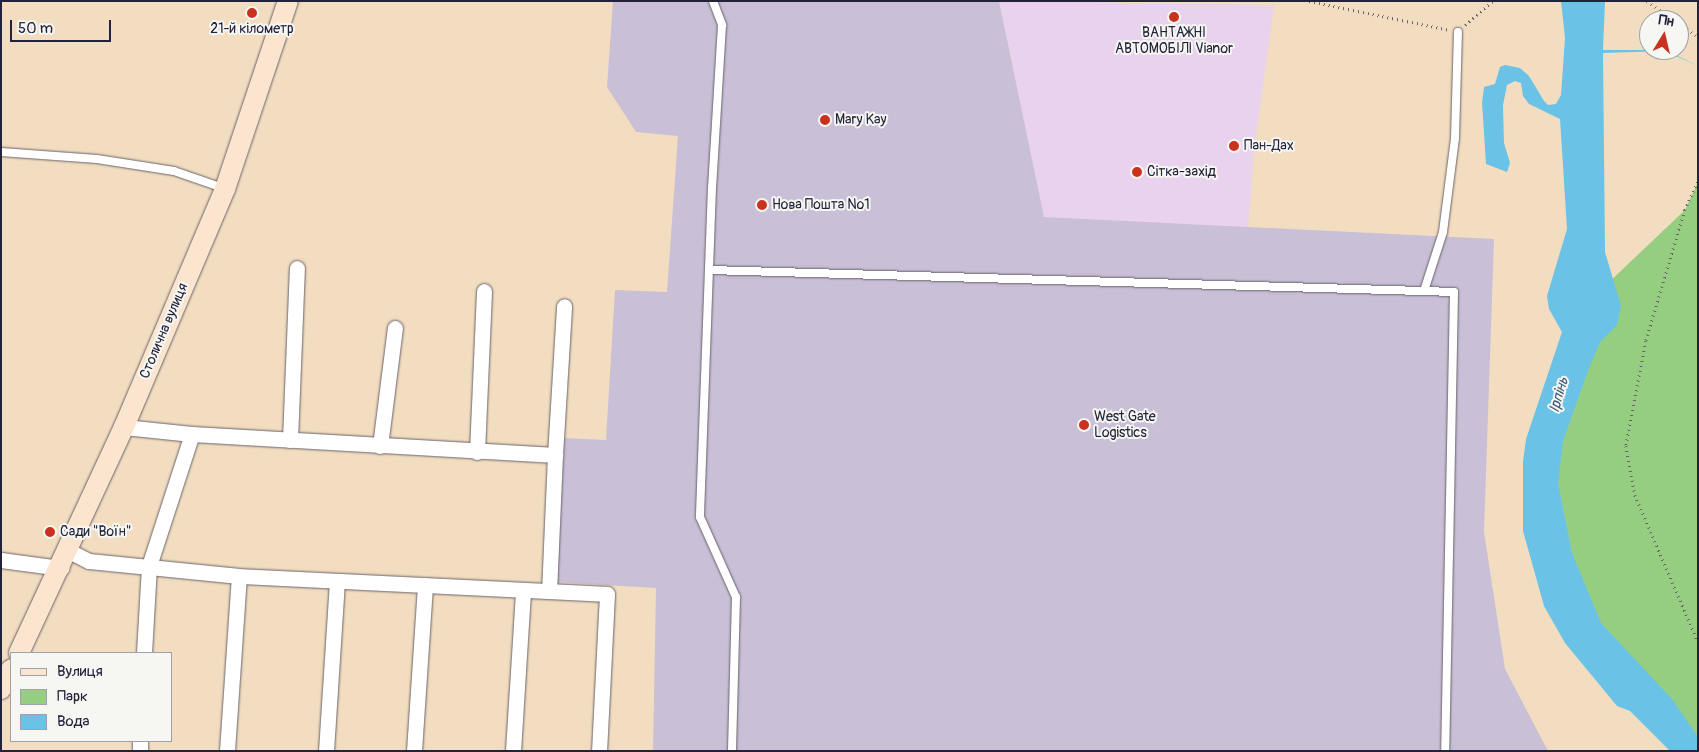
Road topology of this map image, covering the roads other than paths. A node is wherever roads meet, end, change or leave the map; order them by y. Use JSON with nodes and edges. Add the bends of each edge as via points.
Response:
{"nodes":[{"id":1,"x":288,"y":1,"type":"edge"},
{"id":2,"x":713,"y":1,"type":"edge"},
{"id":3,"x":1458,"y":32,"type":"road end"},
{"id":4,"x":1,"y":152,"type":"edge"},
{"id":5,"x":225,"y":189,"type":"junction"},
{"id":6,"x":297,"y":268,"type":"dead end"},
{"id":7,"x":710,"y":270,"type":"junction"},
{"id":8,"x":484,"y":291,"type":"dead end"},
{"id":9,"x":1424,"y":291,"type":"junction"},
{"id":10,"x":564,"y":306,"type":"dead end"},
{"id":11,"x":395,"y":328,"type":"dead end"},
{"id":12,"x":124,"y":427,"type":"junction"},
{"id":13,"x":192,"y":434,"type":"junction"},
{"id":14,"x":290,"y":440,"type":"junction"},
{"id":15,"x":380,"y":446,"type":"junction"},
{"id":16,"x":476,"y":452,"type":"junction"},
{"id":17,"x":555,"y":455,"type":"junction"},
{"id":18,"x":65,"y":559,"type":"junction"},
{"id":19,"x":1,"y":560,"type":"edge"},
{"id":20,"x":149,"y":566,"type":"junction"},
{"id":21,"x":239,"y":576,"type":"junction"},
{"id":22,"x":337,"y":581,"type":"junction"},
{"id":23,"x":425,"y":585,"type":"junction"},
{"id":24,"x":523,"y":590,"type":"junction"},
{"id":25,"x":549,"y":591,"type":"junction"},
{"id":26,"x":19,"y":652,"type":"edge"},
{"id":27,"x":144,"y":652,"type":"edge"},
{"id":28,"x":10,"y":671,"type":"edge"},
{"id":29,"x":1,"y":690,"type":"edge"},
{"id":30,"x":228,"y":751,"type":"edge"},
{"id":31,"x":326,"y":751,"type":"edge"},
{"id":32,"x":414,"y":751,"type":"edge"},
{"id":33,"x":513,"y":751,"type":"edge"},
{"id":34,"x":599,"y":751,"type":"edge"},
{"id":35,"x":732,"y":751,"type":"edge"},
{"id":36,"x":1445,"y":751,"type":"edge"}],
"edges":[{"from":1,"to":5,"type":"main road","name":"Столична вулиця"},
{"from":2,"to":7,"type":"lane","via":[[722,25]]},
{"from":3,"to":9,"type":"lane","via":[[1455,138],[1443,232]]},
{"from":4,"to":5,"type":"lane","via":[[97,159],[164,170]]},
{"from":5,"to":12,"type":"main road","name":"Столична вулиця"},
{"from":6,"to":14,"type":"street"},
{"from":7,"to":9,"type":"lane"},
{"from":7,"to":35,"type":"lane","via":[[700,517],[736,597]]},
{"from":8,"to":16,"type":"street"},
{"from":9,"to":36,"type":"lane","via":[[1454,292]]},
{"from":10,"to":17,"type":"street"},
{"from":11,"to":15,"type":"street"},
{"from":12,"to":13,"type":"street"},
{"from":12,"to":18,"type":"main road","name":"Столична вулиця"},
{"from":13,"to":14,"type":"street"},
{"from":13,"to":20,"type":"street"},
{"from":14,"to":15,"type":"street"},
{"from":15,"to":16,"type":"street"},
{"from":16,"to":17,"type":"street"},
{"from":17,"to":25,"type":"street"},
{"from":18,"to":19,"type":"street"},
{"from":18,"to":20,"type":"street"},
{"from":18,"to":26,"type":"main road","name":"Столична вулиця"},
{"from":20,"to":21,"type":"street"},
{"from":20,"to":27,"type":"street"},
{"from":21,"to":22,"type":"street"},
{"from":21,"to":30,"type":"street"},
{"from":22,"to":23,"type":"street"},
{"from":22,"to":31,"type":"street"},
{"from":23,"to":24,"type":"street"},
{"from":23,"to":32,"type":"street"},
{"from":24,"to":25,"type":"street"},
{"from":24,"to":33,"type":"street"},
{"from":25,"to":34,"type":"street","via":[[607,594]]},
{"from":28,"to":29,"type":"main road"}]}
